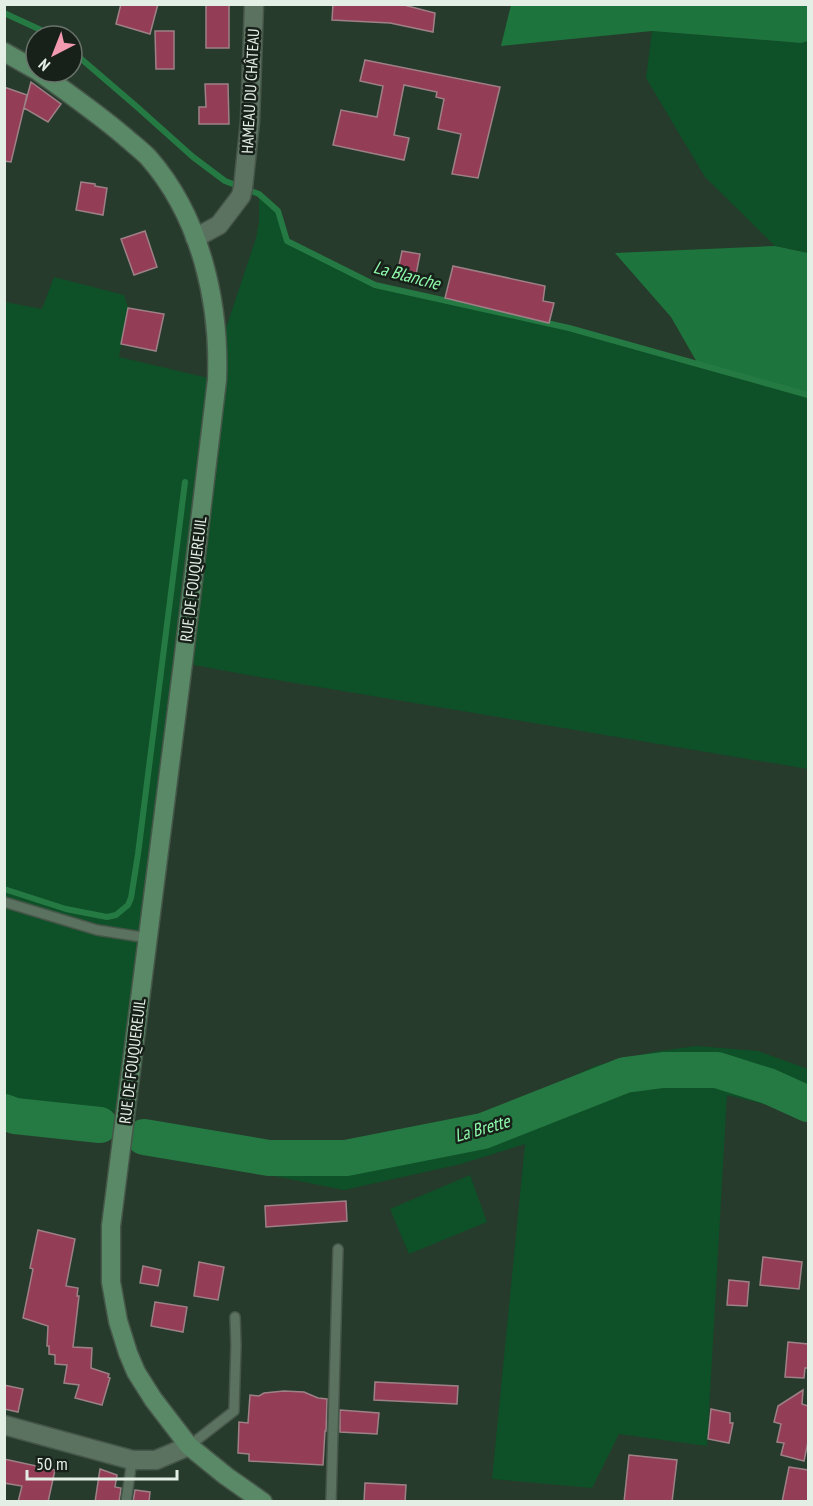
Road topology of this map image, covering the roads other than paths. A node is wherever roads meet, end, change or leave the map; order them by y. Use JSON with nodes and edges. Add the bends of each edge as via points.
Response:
{"nodes":[{"id":1,"x":254,"y":4,"type":"edge"},
{"id":2,"x":4,"y":52,"type":"edge"},
{"id":3,"x":24,"y":63,"type":"edge"},
{"id":4,"x":56,"y":84,"type":"edge"},
{"id":5,"x":195,"y":238,"type":"junction"},
{"id":6,"x":4,"y":902,"type":"edge"},
{"id":7,"x":148,"y":938,"type":"junction"},
{"id":8,"x":338,"y":1248,"type":"dead end"},
{"id":9,"x":235,"y":1317,"type":"dead end"},
{"id":10,"x":4,"y":1425,"type":"edge"},
{"id":11,"x":189,"y":1446,"type":"junction"},
{"id":12,"x":132,"y":1460,"type":"junction"},
{"id":13,"x":254,"y":1499,"type":"edge"},
{"id":14,"x":126,"y":1502,"type":"edge"},
{"id":15,"x":331,"y":1502,"type":"edge"}],
"edges":[{"from":1,"to":5,"type":"street","name":"HAMEAU DU CHÂTEAU","via":[[250,121],[241,196],[219,225]]},
{"from":2,"to":3,"type":"street","name":"RUE DE FOUQUEREUIL"},
{"from":4,"to":5,"type":"street","name":"RUE DE FOUQUEREUIL","via":[[147,156],[173,188]]},
{"from":5,"to":7,"type":"street","name":"RUE DE FOUQUEREUIL","via":[[211,290],[217,380]]},
{"from":6,"to":7,"type":"lane","via":[[97,930]]},
{"from":7,"to":11,"type":"street","name":"RUE DE FOUQUEREUIL","via":[[111,1226],[111,1282],[118,1321],[136,1372]]},
{"from":8,"to":15,"type":"lane"},
{"from":9,"to":11,"type":"lane","via":[[234,1411]]},
{"from":10,"to":12,"type":"street"},
{"from":11,"to":12,"type":"street","via":[[156,1460]]},
{"from":11,"to":13,"type":"street","name":"RUE DE FOUQUEREUIL"},
{"from":12,"to":14,"type":"lane"}]}
